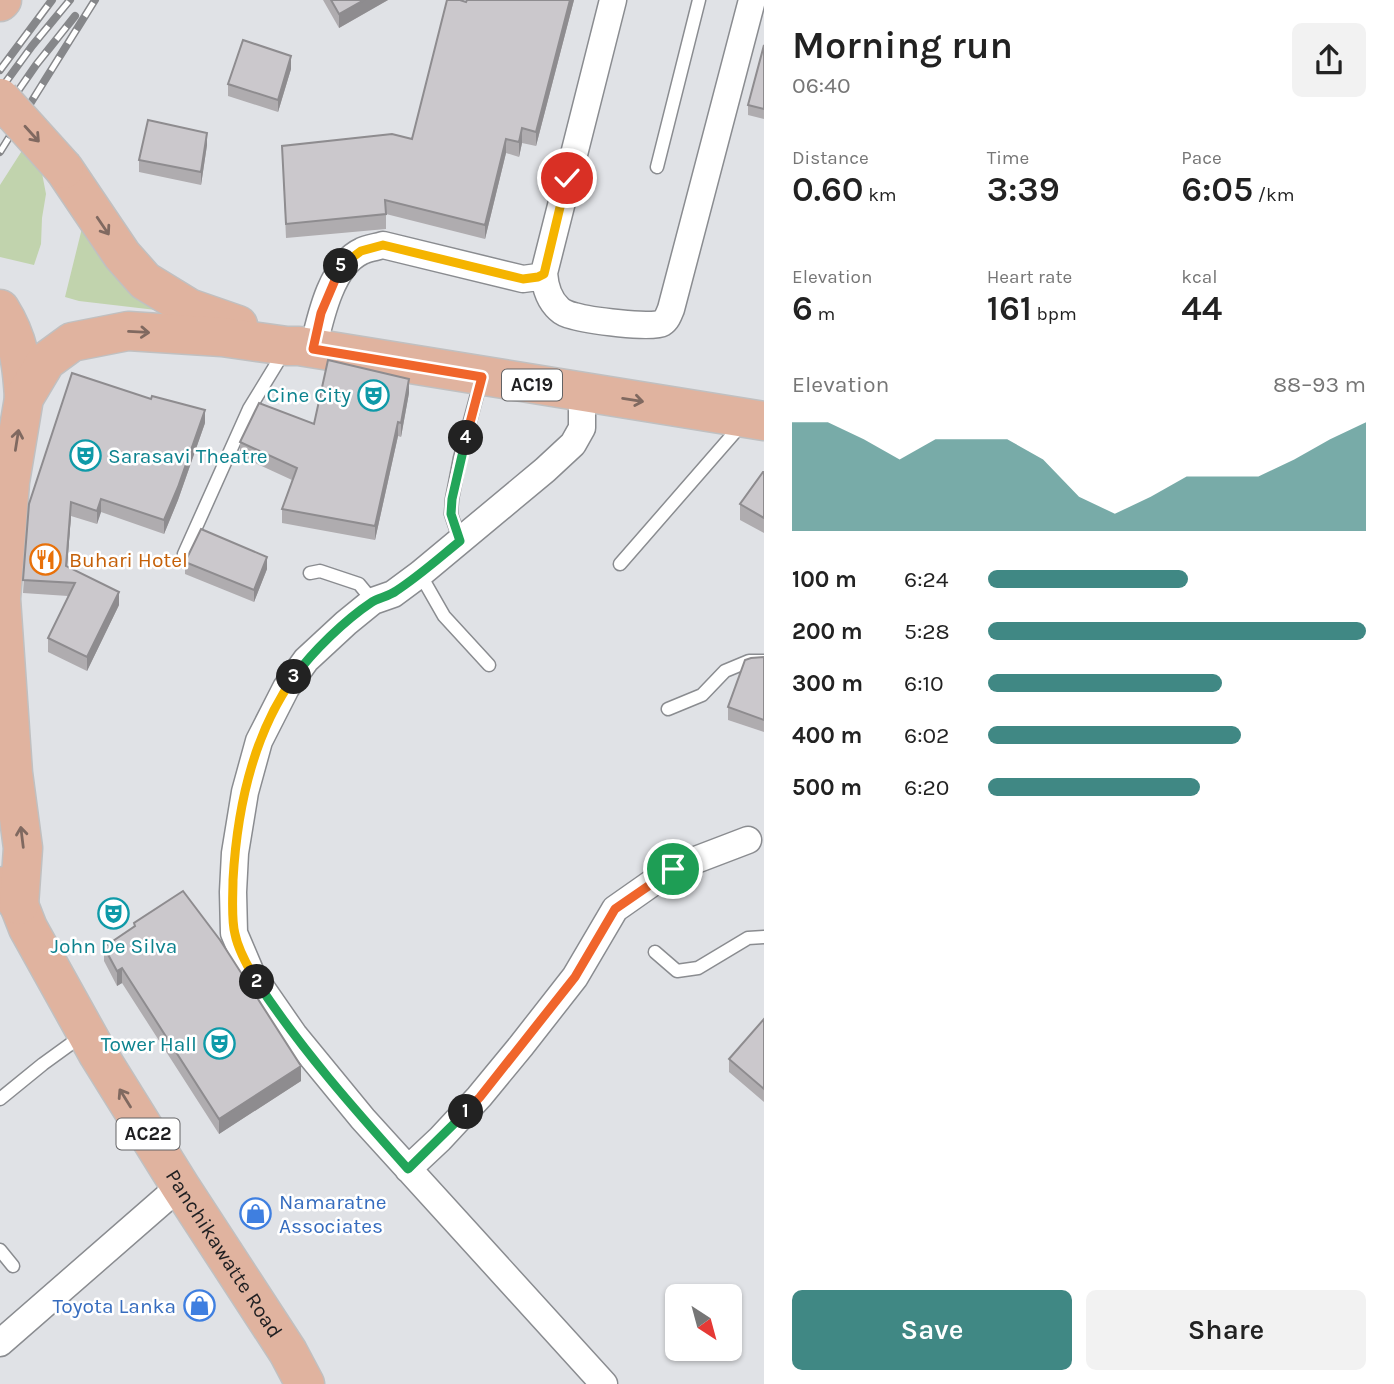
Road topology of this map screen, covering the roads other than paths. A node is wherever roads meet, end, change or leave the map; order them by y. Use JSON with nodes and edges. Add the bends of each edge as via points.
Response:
{"nodes":[{"id":1,"x":612,"y":0,"type":"edge"},
{"id":2,"x":699,"y":0,"type":"edge"},
{"id":3,"x":752,"y":0,"type":"edge"},
{"id":4,"x":0,"y":98,"type":"edge"},
{"id":5,"x":657,"y":167,"type":"dead end"},
{"id":6,"x":533,"y":276,"type":"junction"},
{"id":7,"x":0,"y":309,"type":"edge"},
{"id":8,"x":300,"y":347,"type":"junction"},
{"id":9,"x":482,"y":377,"type":"junction"},
{"id":10,"x":582,"y":392,"type":"junction"},
{"id":11,"x":24,"y":398,"type":"junction"},
{"id":12,"x":756,"y":420,"type":"edge"},
{"id":13,"x":460,"y":541,"type":"junction"},
{"id":14,"x":184,"y":554,"type":"dead end"},
{"id":15,"x":620,"y":564,"type":"dead end"},
{"id":16,"x":310,"y":573,"type":"dead end"},
{"id":17,"x":420,"y":574,"type":"junction"},
{"id":18,"x":373,"y":601,"type":"junction"},
{"id":19,"x":764,"y":661,"type":"edge"},
{"id":20,"x":489,"y":665,"type":"dead end"},
{"id":21,"x":668,"y":709,"type":"dead end"},
{"id":22,"x":748,"y":840,"type":"dead end"},
{"id":23,"x":9,"y":892,"type":"edge"},
{"id":24,"x":764,"y":937,"type":"edge"},
{"id":25,"x":656,"y":952,"type":"dead end"},
{"id":26,"x":86,"y":1033,"type":"junction"},
{"id":27,"x":0,"y":1099,"type":"edge"},
{"id":28,"x":408,"y":1169,"type":"junction"},
{"id":29,"x":180,"y":1186,"type":"junction"},
{"id":30,"x":0,"y":1250,"type":"edge"},
{"id":31,"x":13,"y":1266,"type":"dead end"},
{"id":32,"x":0,"y":1343,"type":"edge"},
{"id":33,"x":305,"y":1384,"type":"edge"},
{"id":34,"x":604,"y":1384,"type":"edge"}],
"edges":[{"from":1,"to":6,"type":"street"},
{"from":2,"to":5,"type":"lane"},
{"from":3,"to":6,"type":"street","via":[[667,317],[662,323],[646,326],[572,316],[559,309]]},
{"from":4,"to":8,"type":"main road","one_way":true,"bridge":true,"via":[[64,169],[145,281],[189,308]]},
{"from":6,"to":8,"type":"street","via":[[383,245],[361,251],[341,266]]},
{"from":7,"to":11,"type":"main road","name":"Panchikawatte Road","number":"AC22","via":[[22,361]]},
{"from":8,"to":9,"type":"main road","number":"AC19"},
{"from":11,"to":8,"type":"main road","name":"Panchikawatte Road","number":"AC22","one_way":true,"via":[[46,360],[72,342],[128,331]]},
{"from":8,"to":14,"type":"lane","via":[[250,409]]},
{"from":9,"to":10,"type":"main road","number":"AC19"},
{"from":9,"to":13,"type":"lane","via":[[452,499],[451,514]]},
{"from":10,"to":12,"type":"main road","number":"AC19","one_way":true},
{"from":10,"to":13,"type":"street","via":[[582,428],[573,444]]},
{"from":23,"to":11,"type":"main road","name":"Panchikawatte Road","number":"AC22","one_way":true,"via":[[23,848],[1,600],[10,481]]},
{"from":12,"to":15,"type":"lane"},
{"from":13,"to":17,"type":"street"},
{"from":16,"to":18,"type":"lane","via":[[320,570],[359,584]]},
{"from":17,"to":18,"type":"street","via":[[393,594]]},
{"from":17,"to":20,"type":"lane","via":[[444,616]]},
{"from":18,"to":28,"type":"street","via":[[306,660],[259,741],[235,853],[234,933],[251,973],[294,1035]]},
{"from":19,"to":21,"type":"lane","via":[[725,671],[702,695]]},
{"from":22,"to":28,"type":"street","via":[[673,869],[615,909],[575,977],[504,1067]]},
{"from":23,"to":26,"type":"main road","name":"Panchikawatte Road","number":"AC22"},
{"from":24,"to":25,"type":"lane","via":[[748,938],[698,968],[677,971]]},
{"from":26,"to":27,"type":"lane"},
{"from":29,"to":26,"type":"main road","name":"Panchikawatte Road","number":"AC22","one_way":true},
{"from":28,"to":34,"type":"street"},
{"from":29,"to":32,"type":"street"},
{"from":29,"to":33,"type":"main road","name":"Panchikawatte Road","number":"AC22"},
{"from":30,"to":31,"type":"lane"}]}
